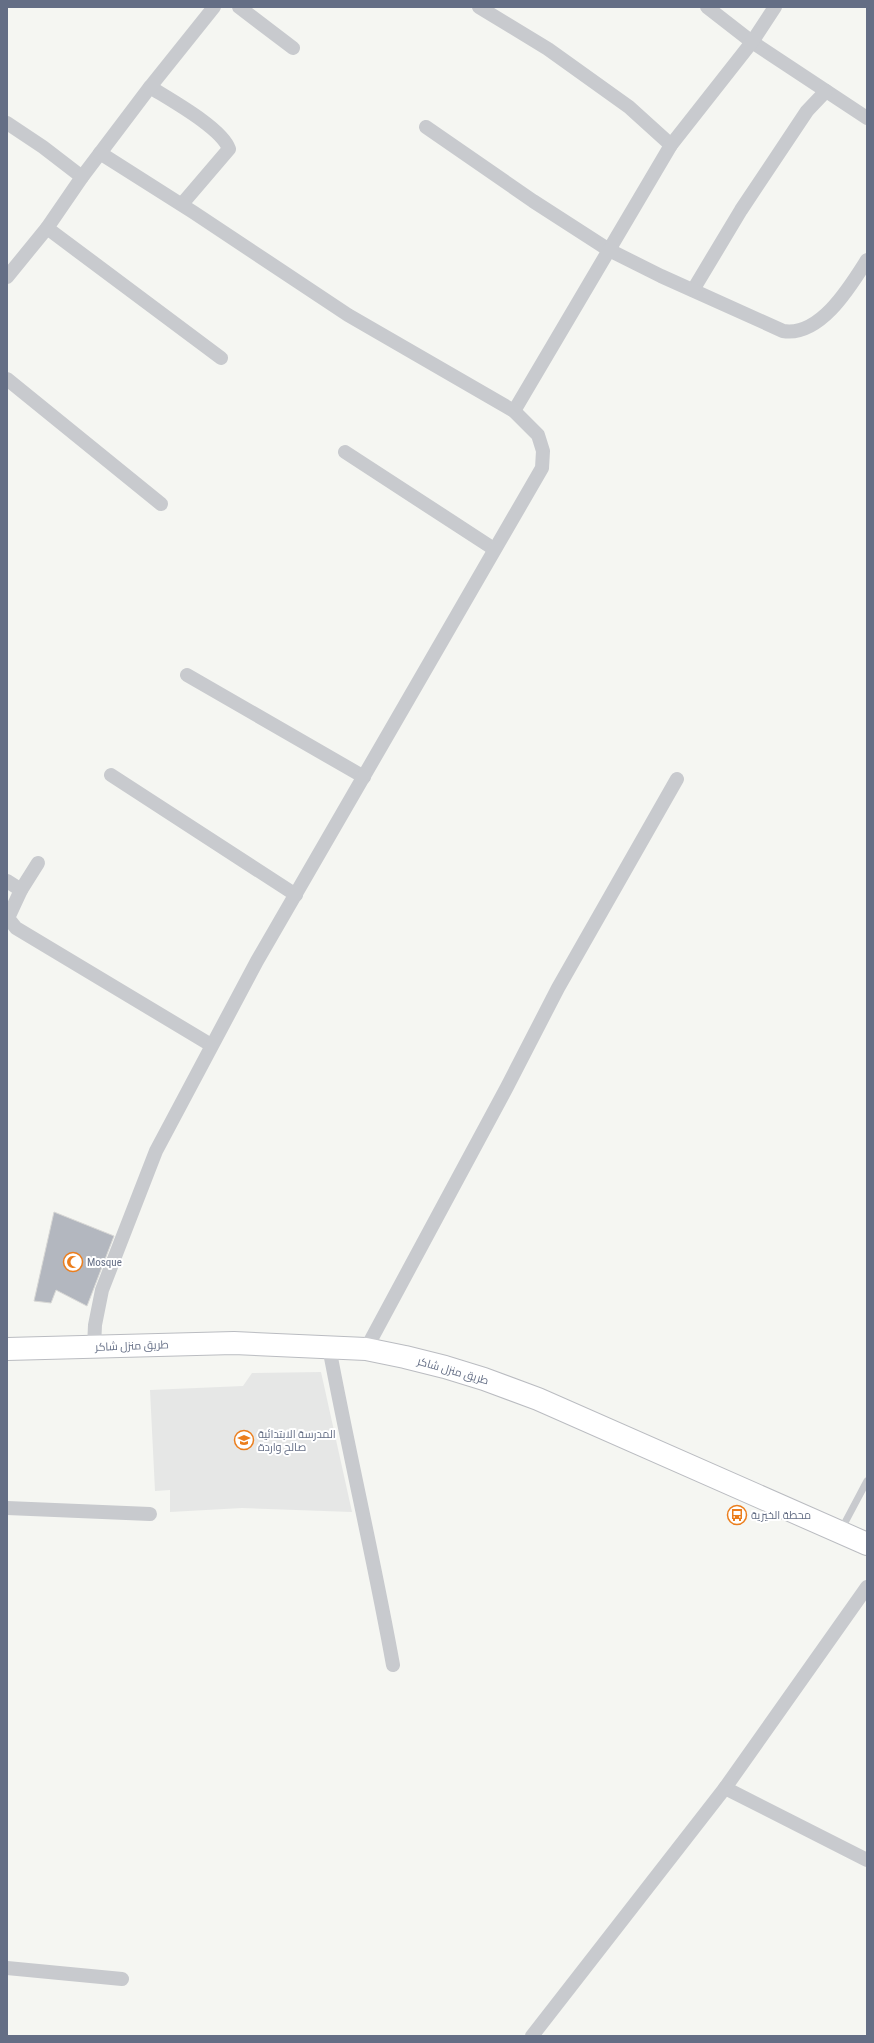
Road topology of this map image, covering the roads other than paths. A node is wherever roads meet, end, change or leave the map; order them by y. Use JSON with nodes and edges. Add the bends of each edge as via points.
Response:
{"nodes":[{"id":1,"x":214,"y":7,"type":"edge"},
{"id":2,"x":238,"y":7,"type":"edge"},
{"id":3,"x":479,"y":7,"type":"edge"},
{"id":4,"x":707,"y":7,"type":"edge"},
{"id":5,"x":775,"y":7,"type":"edge"},
{"id":6,"x":752,"y":42,"type":"junction"},
{"id":7,"x":293,"y":48,"type":"dead end"},
{"id":8,"x":150,"y":87,"type":"junction"},
{"id":9,"x":826,"y":91,"type":"junction"},
{"id":10,"x":867,"y":118,"type":"edge"},
{"id":11,"x":7,"y":123,"type":"edge"},
{"id":12,"x":426,"y":126,"type":"dead end"},
{"id":13,"x":671,"y":145,"type":"junction"},
{"id":14,"x":100,"y":153,"type":"junction"},
{"id":15,"x":82,"y":177,"type":"junction"},
{"id":16,"x":182,"y":204,"type":"junction"},
{"id":17,"x":47,"y":228,"type":"junction"},
{"id":18,"x":609,"y":250,"type":"junction"},
{"id":19,"x":867,"y":260,"type":"edge"},
{"id":20,"x":8,"y":274,"type":"edge"},
{"id":21,"x":693,"y":290,"type":"junction"},
{"id":22,"x":221,"y":358,"type":"dead end"},
{"id":23,"x":7,"y":379,"type":"edge"},
{"id":24,"x":514,"y":411,"type":"junction"},
{"id":25,"x":345,"y":452,"type":"dead end"},
{"id":26,"x":161,"y":504,"type":"dead end"},
{"id":27,"x":494,"y":549,"type":"junction"},
{"id":28,"x":187,"y":675,"type":"dead end"},
{"id":29,"x":111,"y":776,"type":"dead end"},
{"id":30,"x":364,"y":777,"type":"junction"},
{"id":31,"x":677,"y":779,"type":"dead end"},
{"id":32,"x":38,"y":863,"type":"dead end"},
{"id":33,"x":7,"y":881,"type":"edge"},
{"id":34,"x":21,"y":890,"type":"junction"},
{"id":35,"x":296,"y":895,"type":"junction"},
{"id":36,"x":211,"y":1044,"type":"junction"},
{"id":37,"x":94,"y":1347,"type":"junction"},
{"id":38,"x":329,"y":1348,"type":"junction"},
{"id":39,"x":7,"y":1349,"type":"edge"},
{"id":40,"x":366,"y":1349,"type":"junction"},
{"id":41,"x":867,"y":1481,"type":"edge"},
{"id":42,"x":7,"y":1508,"type":"edge"},
{"id":43,"x":150,"y":1514,"type":"dead end"},
{"id":44,"x":840,"y":1532,"type":"junction"},
{"id":45,"x":867,"y":1544,"type":"edge"},
{"id":46,"x":867,"y":1587,"type":"edge"},
{"id":47,"x":393,"y":1665,"type":"dead end"},
{"id":48,"x":725,"y":1788,"type":"junction"},
{"id":49,"x":867,"y":1860,"type":"edge"},
{"id":50,"x":7,"y":1968,"type":"edge"},
{"id":51,"x":122,"y":1979,"type":"dead end"},
{"id":52,"x":532,"y":2036,"type":"edge"}],
"edges":[{"from":1,"to":8,"type":"street"},
{"from":2,"to":7,"type":"street"},
{"from":3,"to":13,"type":"street","via":[[548,49],[629,107]]},
{"from":4,"to":6,"type":"street"},
{"from":5,"to":6,"type":"street"},
{"from":6,"to":9,"type":"street"},
{"from":6,"to":13,"type":"street"},
{"from":8,"to":14,"type":"street"},
{"from":8,"to":16,"type":"street","via":[[215,130],[229,149]]},
{"from":9,"to":10,"type":"street"},
{"from":9,"to":21,"type":"street","via":[[803,117],[741,210]]},
{"from":11,"to":15,"type":"street"},
{"from":12,"to":18,"type":"street","via":[[533,201]]},
{"from":13,"to":18,"type":"street"},
{"from":14,"to":15,"type":"street"},
{"from":14,"to":16,"type":"street"},
{"from":15,"to":17,"type":"street"},
{"from":16,"to":24,"type":"street","via":[[348,315]]},
{"from":17,"to":20,"type":"street"},
{"from":17,"to":22,"type":"street"},
{"from":18,"to":21,"type":"street"},
{"from":18,"to":24,"type":"street"},
{"from":19,"to":21,"type":"street","via":[[836,306],[809,325],[792,332],[783,331]]},
{"from":23,"to":26,"type":"street"},
{"from":24,"to":27,"type":"street","via":[[538,435],[543,451],[542,468]]},
{"from":25,"to":27,"type":"street"},
{"from":27,"to":30,"type":"street"},
{"from":28,"to":30,"type":"street"},
{"from":29,"to":35,"type":"street"},
{"from":30,"to":35,"type":"street"},
{"from":31,"to":40,"type":"street","via":[[558,988]]},
{"from":32,"to":34,"type":"street"},
{"from":33,"to":34,"type":"street"},
{"from":34,"to":36,"type":"street","via":[[8,918],[16,928]]},
{"from":35,"to":36,"type":"street"},
{"from":36,"to":37,"type":"street","via":[[156,1151],[112,1261],[94,1325]]},
{"from":37,"to":38,"type":"main road","name":"طريق منزل شاكر","via":[[234,1342]]},
{"from":37,"to":39,"type":"main road","name":"طريق منزل شاكر"},
{"from":38,"to":40,"type":"main road","name":"طريق منزل شاكر"},
{"from":38,"to":47,"type":"street"},
{"from":40,"to":44,"type":"main road","name":"طريق منزل شاكر","via":[[445,1367],[538,1399]]},
{"from":41,"to":44,"type":"lane"},
{"from":42,"to":43,"type":"street"},
{"from":44,"to":45,"type":"main road","name":"طريق منزل شاكر"},
{"from":46,"to":48,"type":"street"},
{"from":48,"to":49,"type":"street"},
{"from":48,"to":52,"type":"street"},
{"from":50,"to":51,"type":"street"}]}
